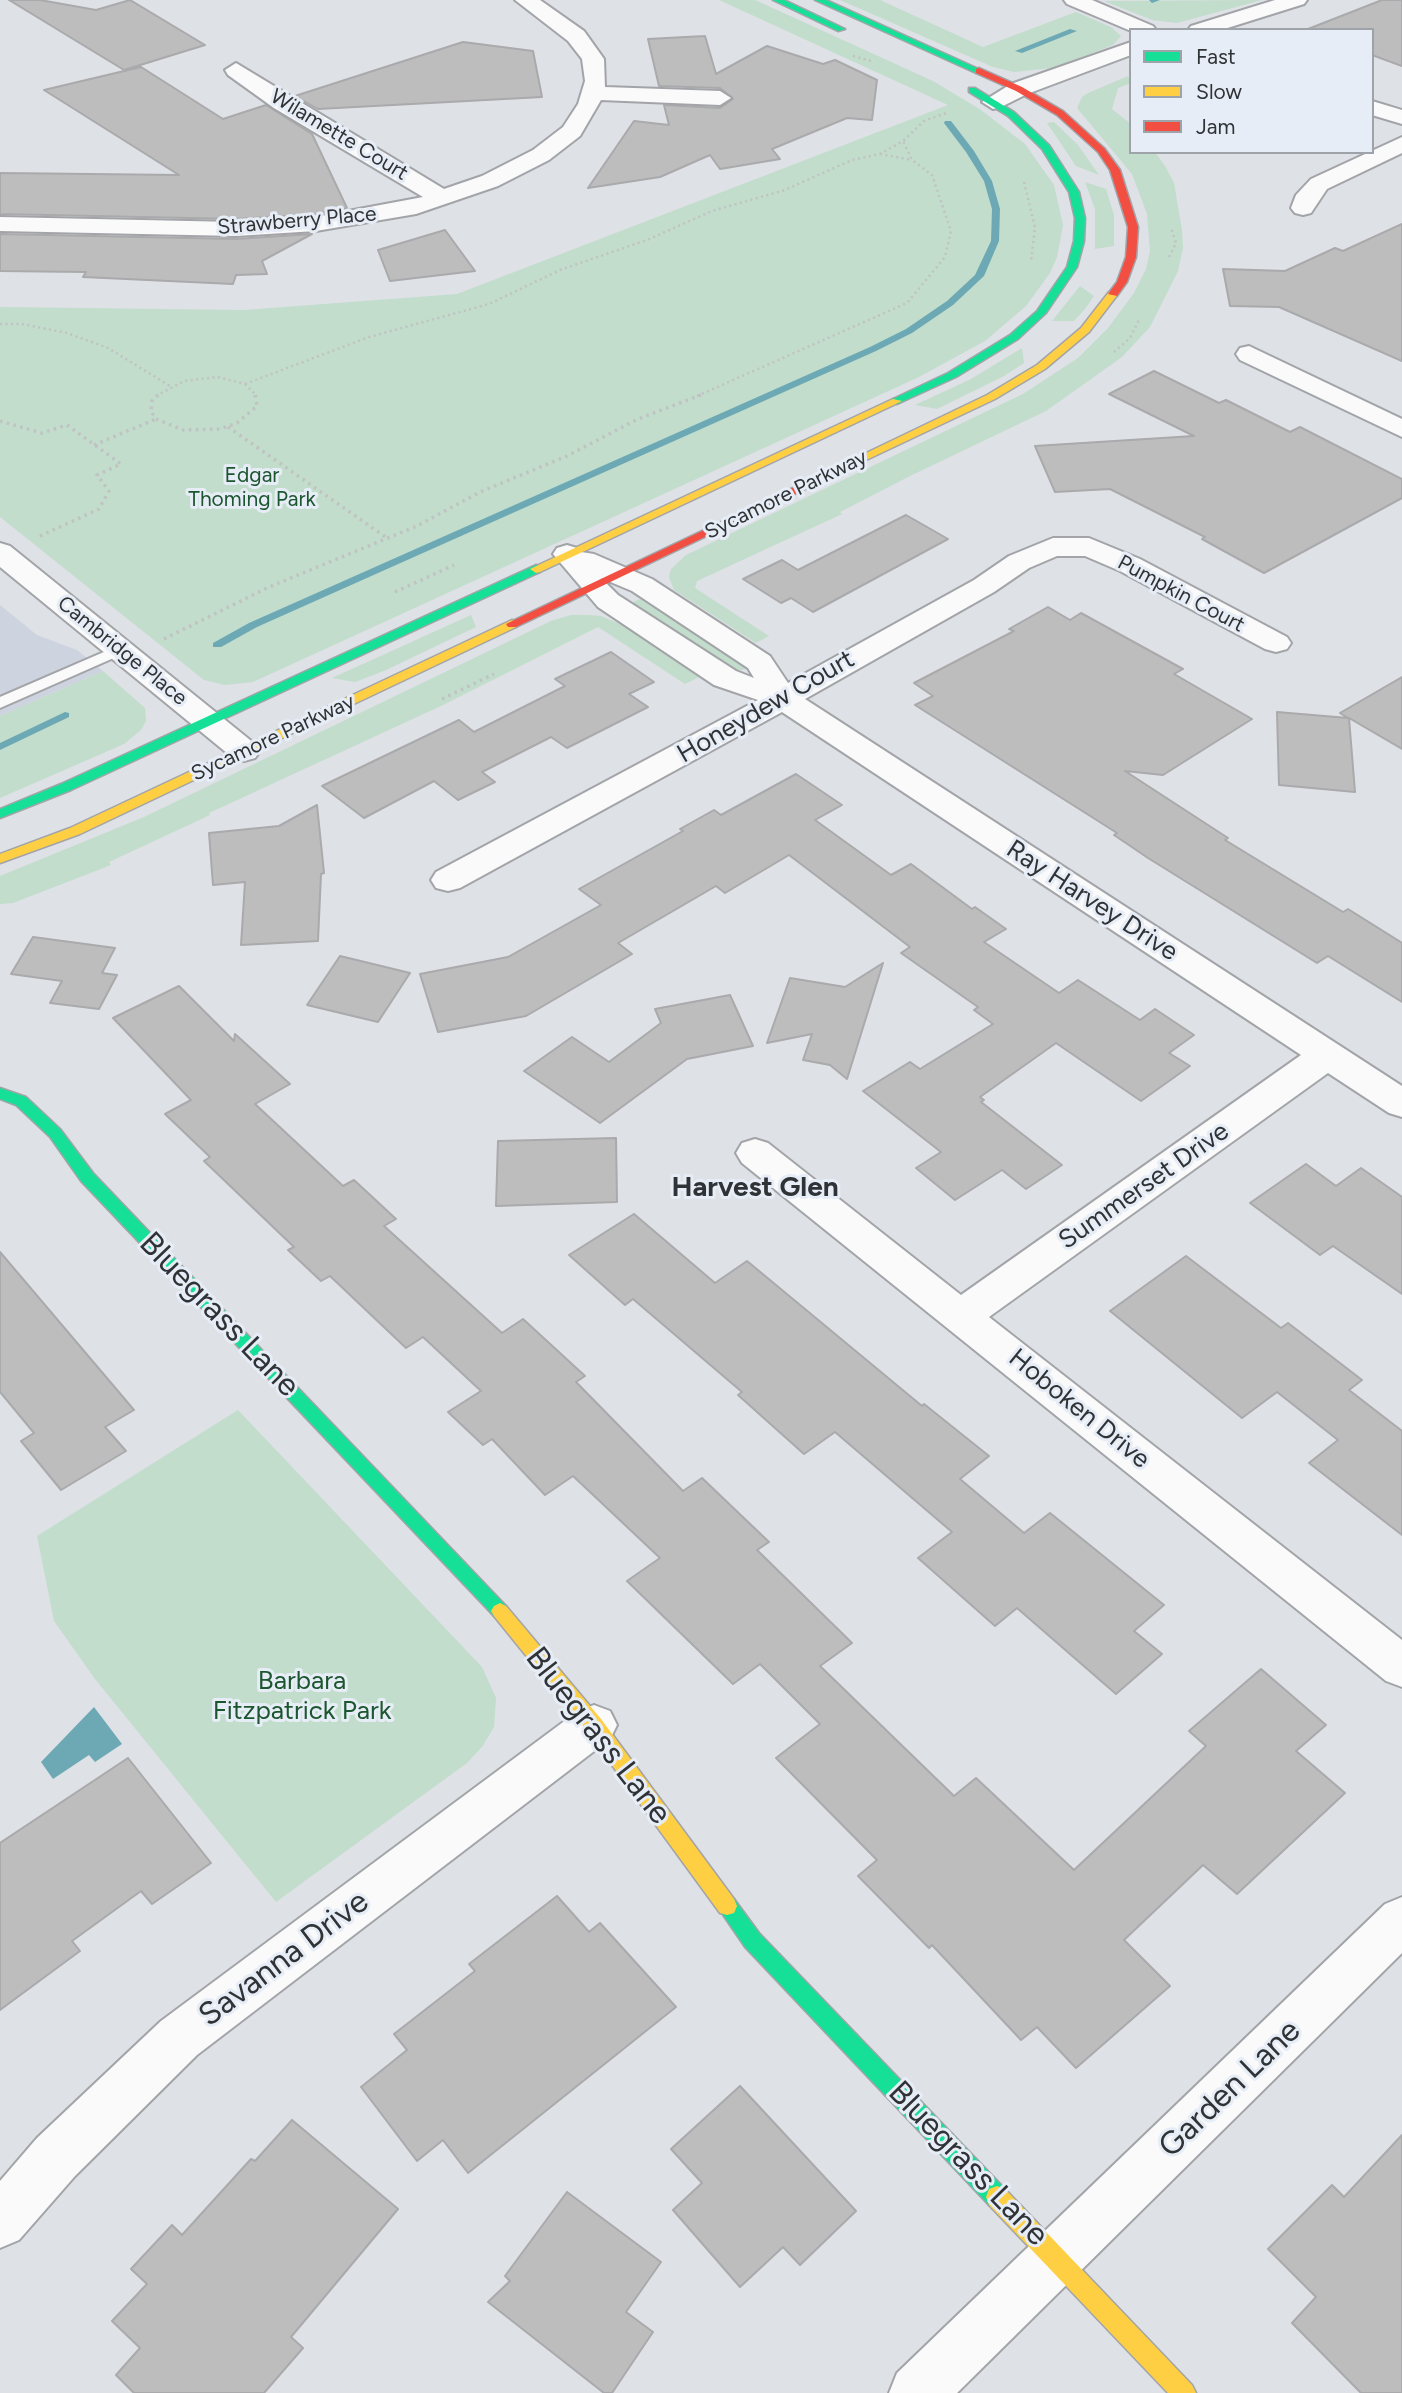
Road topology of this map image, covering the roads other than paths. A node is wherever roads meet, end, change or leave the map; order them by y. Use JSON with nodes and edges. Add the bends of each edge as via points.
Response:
{"nodes":[{"id":1,"x":525,"y":0,"type":"edge"},
{"id":2,"x":776,"y":0,"type":"edge"},
{"id":3,"x":819,"y":0,"type":"edge"},
{"id":4,"x":1074,"y":0,"type":"edge"},
{"id":5,"x":1297,"y":0,"type":"edge"},
{"id":6,"x":1141,"y":28,"type":"edge"},
{"id":7,"x":1205,"y":28,"type":"edge"},
{"id":8,"x":855,"y":36,"type":"dead end"},
{"id":9,"x":1129,"y":49,"type":"edge"},
{"id":10,"x":1129,"y":66,"type":"edge"},
{"id":11,"x":236,"y":70,"type":"dead end"},
{"id":12,"x":955,"y":81,"type":"dead end"},
{"id":13,"x":593,"y":93,"type":"junction"},
{"id":14,"x":1028,"y":94,"type":"junction"},
{"id":15,"x":720,"y":98,"type":"dead end"},
{"id":16,"x":993,"y":102,"type":"junction"},
{"id":17,"x":1374,"y":109,"type":"edge"},
{"id":18,"x":1402,"y":117,"type":"edge"},
{"id":19,"x":1402,"y":144,"type":"edge"},
{"id":20,"x":443,"y":199,"type":"junction"},
{"id":21,"x":1303,"y":208,"type":"dead end"},
{"id":22,"x":0,"y":225,"type":"edge"},
{"id":23,"x":1249,"y":354,"type":"dead end"},
{"id":24,"x":1402,"y":429,"type":"edge"},
{"id":25,"x":1085,"y":547,"type":"joint"},
{"id":26,"x":0,"y":552,"type":"edge"},
{"id":27,"x":567,"y":554,"type":"junction"},
{"id":28,"x":622,"y":573,"type":"junction"},
{"id":29,"x":593,"y":587,"type":"junction"},
{"id":30,"x":1276,"y":643,"type":"dead end"},
{"id":31,"x":120,"y":650,"type":"junction"},
{"id":32,"x":782,"y":698,"type":"junction"},
{"id":33,"x":0,"y":703,"type":"edge"},
{"id":34,"x":207,"y":721,"type":"junction"},
{"id":35,"x":244,"y":751,"type":"junction"},
{"id":36,"x":0,"y":814,"type":"edge"},
{"id":37,"x":0,"y":859,"type":"edge"},
{"id":38,"x":448,"y":880,"type":"dead end"},
{"id":39,"x":1327,"y":1055,"type":"junction"},
{"id":40,"x":0,"y":1093,"type":"edge"},
{"id":41,"x":1402,"y":1104,"type":"edge"},
{"id":42,"x":755,"y":1153,"type":"dead end"},
{"id":43,"x":961,"y":1316,"type":"junction"},
{"id":44,"x":1402,"y":1667,"type":"edge"},
{"id":45,"x":594,"y":1725,"type":"junction"},
{"id":46,"x":1402,"y":1920,"type":"edge"},
{"id":47,"x":0,"y":2221,"type":"edge"},
{"id":48,"x":1058,"y":2258,"type":"junction"},
{"id":49,"x":917,"y":2393,"type":"edge"},
{"id":50,"x":1184,"y":2393,"type":"edge"}],
"edges":[{"from":1,"to":13,"type":"street","via":[[563,23],[586,48],[595,69]]},
{"from":2,"to":8,"type":"main road"},
{"from":3,"to":14,"type":"main road","name":"Sycamore Parkway"},
{"from":4,"to":6,"type":"street"},
{"from":5,"to":7,"type":"street"},
{"from":9,"to":14,"type":"street"},
{"from":10,"to":14,"type":"street","via":[[1061,93]]},
{"from":11,"to":20,"type":"street","name":"Wilamette Court","via":[[282,103]]},
{"from":12,"to":16,"type":"main road","name":"Sycamore Parkway"},
{"from":13,"to":15,"type":"street"},
{"from":13,"to":20,"type":"street","name":"Strawberry Place","via":[[582,117],[558,144],[519,168]]},
{"from":14,"to":16,"type":"street"},
{"from":14,"to":28,"type":"main road","name":"Sycamore Parkway","via":[[1060,113],[1101,150],[1127,200],[1133,227],[1131,257],[1122,282],[1105,307],[1065,349],[1015,384]]},
{"from":16,"to":27,"type":"main road","name":"Sycamore Parkway","via":[[1027,128],[1054,158],[1074,192],[1080,218],[1072,267],[1041,313],[1014,337],[952,374]]},
{"from":17,"to":18,"type":"street"},
{"from":19,"to":21,"type":"street","via":[[1319,184]]},
{"from":20,"to":22,"type":"street","name":"Strawberry Place","via":[[383,214],[273,227]]},
{"from":23,"to":24,"type":"street"},
{"from":25,"to":30,"type":"street","name":"Pumpkin Court","via":[[1130,565]]},
{"from":25,"to":32,"type":"street","name":"Honeydew Court","via":[[1053,547],[1019,562]]},
{"from":26,"to":31,"type":"street","name":"Cambridge Place"},
{"from":27,"to":28,"type":"street","name":"Ray Harvey Drive"},
{"from":27,"to":29,"type":"street","name":"Ray Harvey Drive"},
{"from":27,"to":34,"type":"main road","name":"Sycamore Parkway"},
{"from":28,"to":29,"type":"main road","name":"Sycamore Parkway"},
{"from":28,"to":32,"type":"street","name":"Ray Harvey Drive","via":[[760,662]]},
{"from":29,"to":32,"type":"street","name":"Ray Harvey Drive","via":[[725,678]]},
{"from":29,"to":35,"type":"main road","name":"Sycamore Parkway"},
{"from":31,"to":33,"type":"lane"},
{"from":31,"to":34,"type":"street","name":"Cambridge Place"},
{"from":32,"to":38,"type":"street","name":"Honeydew Court"},
{"from":32,"to":39,"type":"street","name":"Ray Harvey Drive"},
{"from":34,"to":35,"type":"street","name":"Cambridge Place"},
{"from":34,"to":36,"type":"main road","name":"Sycamore Parkway"},
{"from":35,"to":37,"type":"main road","name":"Sycamore Parkway","via":[[75,831]]},
{"from":39,"to":41,"type":"street","name":"Ray Harvey Drive"},
{"from":39,"to":43,"type":"street","name":"Summerset Drive"},
{"from":40,"to":45,"type":"main road","name":"Bluegrass Lane","via":[[21,1101],[55,1133],[87,1177],[480,1586]]},
{"from":42,"to":43,"type":"street","name":"Hoboken Drive"},
{"from":43,"to":44,"type":"street","name":"Hoboken Drive"},
{"from":45,"to":47,"type":"street","name":"Savanna Drive","via":[[179,2038],[56,2157]]},
{"from":45,"to":48,"type":"main road","name":"Bluegrass Lane","via":[[752,1940]]},
{"from":46,"to":48,"type":"street","name":"Garden Lane"},
{"from":48,"to":49,"type":"street","name":"Garden Lane"},
{"from":48,"to":50,"type":"main road","name":"Bluegrass Lane"}]}
